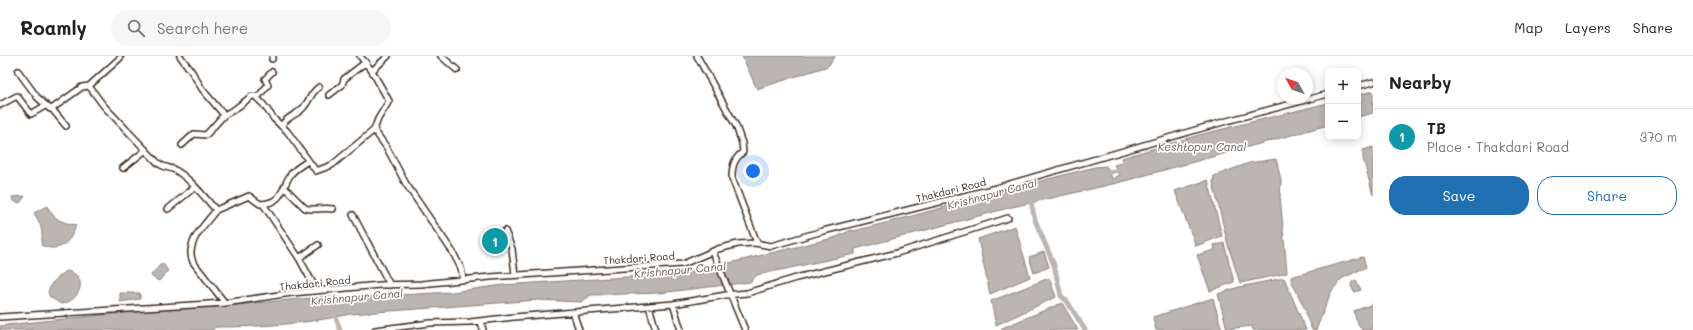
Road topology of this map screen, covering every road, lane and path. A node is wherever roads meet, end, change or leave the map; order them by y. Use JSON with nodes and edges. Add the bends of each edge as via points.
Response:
{"nodes":[{"id":1,"x":180,"y":56,"type":"edge"},
{"id":2,"x":360,"y":56,"type":"edge"},
{"id":3,"x":388,"y":56,"type":"edge"},
{"id":4,"x":441,"y":56,"type":"edge"},
{"id":5,"x":698,"y":56,"type":"edge"},
{"id":6,"x":120,"y":57,"type":"edge"},
{"id":7,"x":366,"y":62,"type":"junction"},
{"id":8,"x":457,"y":70,"type":"dead end"},
{"id":9,"x":18,"y":71,"type":"dead end"},
{"id":10,"x":372,"y":71,"type":"junction"},
{"id":11,"x":272,"y":72,"type":"dead end"},
{"id":12,"x":1373,"y":82,"type":"edge"},
{"id":13,"x":1361,"y":85,"type":"edge"},
{"id":14,"x":89,"y":86,"type":"junction"},
{"id":15,"x":319,"y":87,"type":"dead end"},
{"id":16,"x":329,"y":95,"type":"dead end"},
{"id":17,"x":1325,"y":95,"type":"edge"},
{"id":18,"x":257,"y":98,"type":"junction"},
{"id":19,"x":0,"y":105,"type":"edge"},
{"id":20,"x":45,"y":106,"type":"junction"},
{"id":21,"x":52,"y":109,"type":"junction"},
{"id":22,"x":224,"y":115,"type":"junction"},
{"id":23,"x":66,"y":126,"type":"dead end"},
{"id":24,"x":281,"y":126,"type":"junction"},
{"id":25,"x":374,"y":130,"type":"junction"},
{"id":26,"x":182,"y":145,"type":"dead end"},
{"id":27,"x":146,"y":150,"type":"junction"},
{"id":28,"x":308,"y":161,"type":"junction"},
{"id":29,"x":123,"y":168,"type":"dead end"},
{"id":30,"x":195,"y":188,"type":"junction"},
{"id":31,"x":285,"y":188,"type":"junction"},
{"id":32,"x":263,"y":204,"type":"junction"},
{"id":33,"x":168,"y":209,"type":"dead end"},
{"id":34,"x":333,"y":209,"type":"dead end"},
{"id":35,"x":216,"y":210,"type":"junction"},
{"id":36,"x":353,"y":215,"type":"dead end"},
{"id":37,"x":1008,"y":218,"type":"dead end"},
{"id":38,"x":505,"y":231,"type":"dead end"},
{"id":39,"x":757,"y":243,"type":"junction"},
{"id":40,"x":318,"y":245,"type":"dead end"},
{"id":41,"x":713,"y":252,"type":"junction"},
{"id":42,"x":299,"y":258,"type":"junction"},
{"id":43,"x":515,"y":275,"type":"junction"},
{"id":44,"x":464,"y":279,"type":"junction"},
{"id":45,"x":390,"y":285,"type":"junction"},
{"id":46,"x":318,"y":291,"type":"junction"},
{"id":47,"x":729,"y":292,"type":"junction"},
{"id":48,"x":225,"y":303,"type":"junction"},
{"id":49,"x":673,"y":304,"type":"junction"},
{"id":50,"x":649,"y":306,"type":"junction"},
{"id":51,"x":573,"y":312,"type":"junction"},
{"id":52,"x":0,"y":317,"type":"edge"},
{"id":53,"x":480,"y":321,"type":"junction"},
{"id":54,"x":430,"y":323,"type":"junction"},
{"id":55,"x":375,"y":330,"type":"edge"},
{"id":56,"x":430,"y":330,"type":"edge"},
{"id":57,"x":483,"y":330,"type":"edge"},
{"id":58,"x":579,"y":330,"type":"edge"},
{"id":59,"x":656,"y":330,"type":"edge"},
{"id":60,"x":681,"y":330,"type":"edge"},
{"id":61,"x":744,"y":330,"type":"edge"}],
"edges":[{"from":1,"to":22,"type":"street","via":[[202,89]]},
{"from":2,"to":7,"type":"street"},
{"from":3,"to":10,"type":"street"},
{"from":4,"to":8,"type":"street"},
{"from":5,"to":39,"type":"street","via":[[736,126],[742,143],[743,152],[734,160],[732,178]]},
{"from":6,"to":14,"type":"street"},
{"from":7,"to":10,"type":"street"},
{"from":7,"to":16,"type":"street"},
{"from":9,"to":20,"type":"street"},
{"from":10,"to":25,"type":"street","via":[[389,102]]},
{"from":11,"to":18,"type":"street","via":[[265,79],[268,85]]},
{"from":12,"to":13,"type":"street"},
{"from":14,"to":21,"type":"street","via":[[82,87]]},
{"from":14,"to":27,"type":"street","via":[[103,105]]},
{"from":15,"to":24,"type":"street","via":[[312,92],[302,109],[287,118]]},
{"from":17,"to":39,"type":"street","name":"Thakdari Road","via":[[988,190],[771,246]]},
{"from":18,"to":22,"type":"street","via":[[252,96]]},
{"from":18,"to":24,"type":"street"},
{"from":19,"to":20,"type":"street","via":[[17,96],[31,114]]},
{"from":20,"to":21,"type":"street"},
{"from":21,"to":23,"type":"street"},
{"from":22,"to":26,"type":"street","via":[[206,135],[194,134]]},
{"from":24,"to":28,"type":"street"},
{"from":25,"to":28,"type":"street","via":[[332,165],[316,171]]},
{"from":25,"to":44,"type":"street","via":[[387,148],[406,184],[452,251]]},
{"from":27,"to":29,"type":"street"},
{"from":27,"to":30,"type":"street","via":[[163,167],[176,171]]},
{"from":28,"to":31,"type":"street","via":[[292,173]]},
{"from":30,"to":33,"type":"street"},
{"from":30,"to":35,"type":"street"},
{"from":31,"to":32,"type":"street","via":[[280,197]]},
{"from":31,"to":34,"type":"street","via":[[305,208]]},
{"from":32,"to":35,"type":"street","via":[[258,204],[249,196]]},
{"from":32,"to":42,"type":"street"},
{"from":35,"to":48,"type":"street","via":[[193,241],[191,256]]},
{"from":36,"to":45,"type":"street"},
{"from":37,"to":47,"type":"street","via":[[897,253],[747,293]]},
{"from":38,"to":43,"type":"street","via":[[512,249]]},
{"from":39,"to":41,"type":"street","name":"Thakdari Road","via":[[738,244]]},
{"from":40,"to":42,"type":"street"},
{"from":41,"to":43,"type":"street","name":"Thakdari Road","via":[[682,264]]},
{"from":41,"to":47,"type":"street"},
{"from":42,"to":46,"type":"street"},
{"from":43,"to":44,"type":"street","name":"Thakdari Road"},
{"from":44,"to":45,"type":"street","name":"Thakdari Road"},
{"from":45,"to":46,"type":"street","name":"Thakdari Road"},
{"from":46,"to":48,"type":"street","name":"Thakdari Road"},
{"from":47,"to":49,"type":"street"},
{"from":47,"to":61,"type":"street"},
{"from":48,"to":52,"type":"street","name":"Thakdari Road"},
{"from":49,"to":50,"type":"street"},
{"from":49,"to":60,"type":"street"},
{"from":50,"to":51,"type":"street"},
{"from":50,"to":59,"type":"street"},
{"from":51,"to":53,"type":"street"},
{"from":51,"to":58,"type":"street"},
{"from":53,"to":54,"type":"street"},
{"from":53,"to":57,"type":"street"},
{"from":54,"to":55,"type":"street"},
{"from":54,"to":56,"type":"street"}]}
